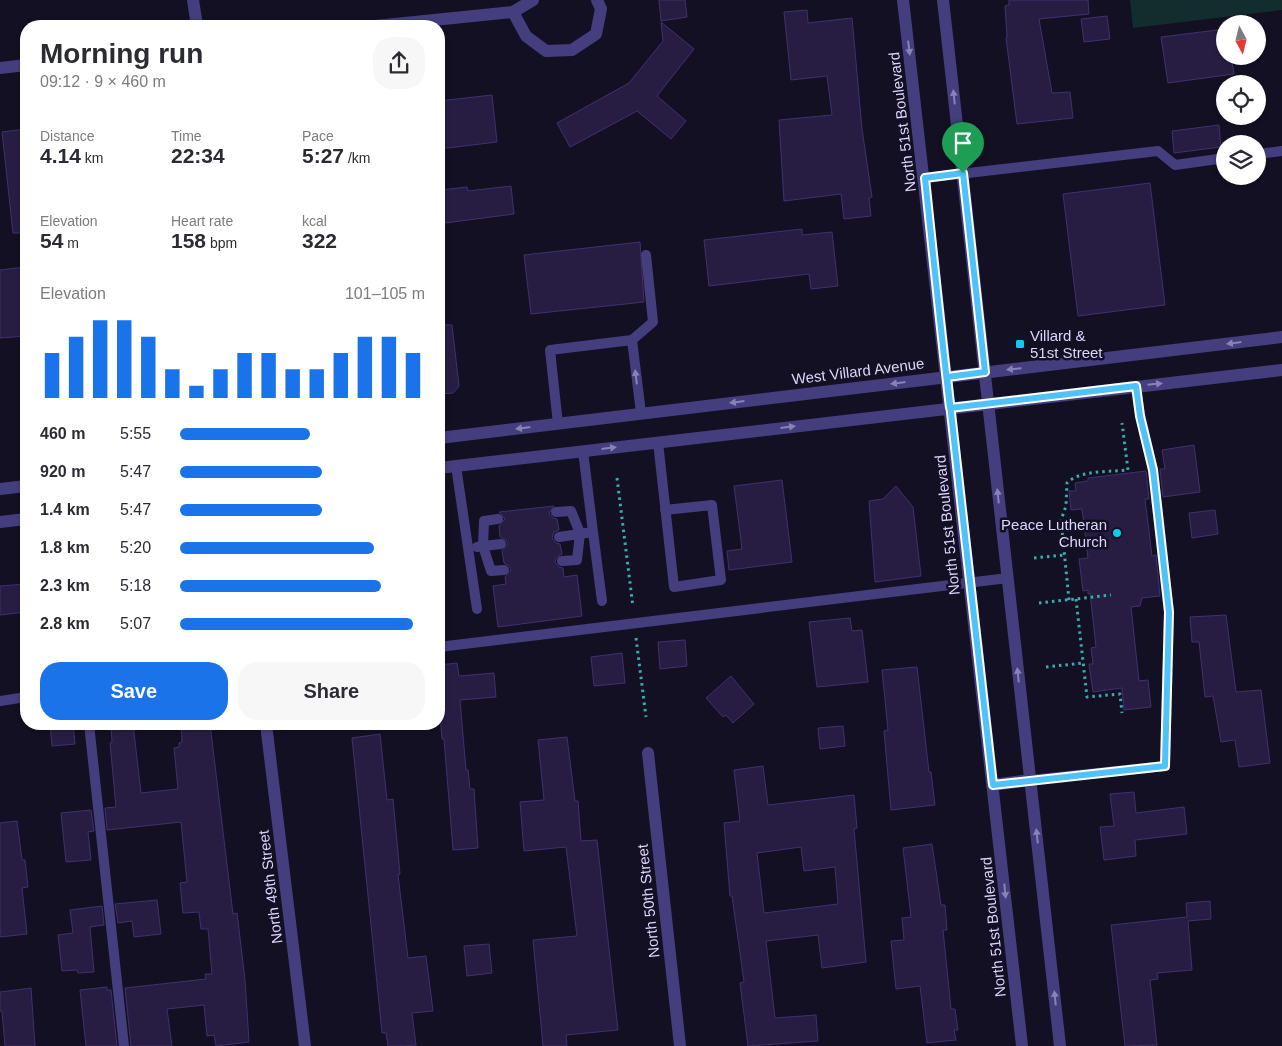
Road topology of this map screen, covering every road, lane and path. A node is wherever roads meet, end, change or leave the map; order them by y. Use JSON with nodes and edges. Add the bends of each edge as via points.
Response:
{"nodes":[{"id":1,"x":193,"y":0,"type":"edge"},
{"id":2,"x":533,"y":0,"type":"edge"},
{"id":3,"x":597,"y":0,"type":"edge"},
{"id":4,"x":904,"y":0,"type":"edge"},
{"id":5,"x":944,"y":0,"type":"edge"},
{"id":6,"x":513,"y":12,"type":"junction"},
{"id":7,"x":195,"y":20,"type":"edge"},
{"id":8,"x":435,"y":20,"type":"edge"},
{"id":9,"x":20,"y":66,"type":"edge"},
{"id":10,"x":0,"y":68,"type":"edge"},
{"id":11,"x":1282,"y":151,"type":"edge"},
{"id":12,"x":1266,"y":153,"type":"edge"},
{"id":13,"x":1216,"y":159,"type":"edge"},
{"id":14,"x":963,"y":173,"type":"junction"},
{"id":15,"x":925,"y":178,"type":"junction"},
{"id":16,"x":646,"y":255,"type":"dead end"},
{"id":17,"x":1282,"y":337,"type":"edge"},
{"id":18,"x":632,"y":340,"type":"junction"},
{"id":19,"x":1282,"y":370,"type":"edge"},
{"id":20,"x":985,"y":372,"type":"junction"},
{"id":21,"x":947,"y":377,"type":"junction"},
{"id":22,"x":1136,"y":386,"type":"junction"},
{"id":23,"x":989,"y":404,"type":"junction"},
{"id":24,"x":950,"y":408,"type":"junction"},
{"id":25,"x":641,"y":414,"type":"junction"},
{"id":26,"x":1122,"y":418,"type":"dead end"},
{"id":27,"x":558,"y":424,"type":"junction"},
{"id":28,"x":445,"y":437,"type":"edge"},
{"id":29,"x":658,"y":442,"type":"junction"},
{"id":30,"x":583,"y":451,"type":"junction"},
{"id":31,"x":456,"y":466,"type":"junction"},
{"id":32,"x":445,"y":467,"type":"edge"},
{"id":33,"x":617,"y":478,"type":"dead end"},
{"id":34,"x":20,"y":487,"type":"edge"},
{"id":35,"x":0,"y":489,"type":"edge"},
{"id":36,"x":666,"y":510,"type":"junction"},
{"id":37,"x":556,"y":512,"type":"dead end"},
{"id":38,"x":498,"y":519,"type":"dead end"},
{"id":39,"x":20,"y":520,"type":"edge"},
{"id":40,"x":0,"y":522,"type":"edge"},
{"id":41,"x":593,"y":532,"type":"junction"},
{"id":42,"x":580,"y":533,"type":"junction"},
{"id":43,"x":560,"y":537,"type":"dead end"},
{"id":44,"x":501,"y":544,"type":"dead end"},
{"id":45,"x":482,"y":546,"type":"junction"},
{"id":46,"x":469,"y":548,"type":"junction"},
{"id":47,"x":1064,"y":555,"type":"junction"},
{"id":48,"x":1034,"y":558,"type":"dead end"},
{"id":49,"x":562,"y":561,"type":"dead end"},
{"id":50,"x":504,"y":570,"type":"dead end"},
{"id":51,"x":1008,"y":578,"type":"junction"},
{"id":52,"x":970,"y":582,"type":"junction"},
{"id":53,"x":1111,"y":595,"type":"dead end"},
{"id":54,"x":1076,"y":599,"type":"junction"},
{"id":55,"x":1069,"y":600,"type":"junction"},
{"id":56,"x":602,"y":601,"type":"dead end"},
{"id":57,"x":1039,"y":603,"type":"dead end"},
{"id":58,"x":478,"y":610,"type":"dead end"},
{"id":59,"x":634,"y":623,"type":"junction"},
{"id":60,"x":445,"y":646,"type":"edge"},
{"id":61,"x":1083,"y":663,"type":"junction"},
{"id":62,"x":1046,"y":667,"type":"dead end"},
{"id":63,"x":20,"y":698,"type":"edge"},
{"id":64,"x":0,"y":700,"type":"edge"},
{"id":65,"x":1122,"y":714,"type":"dead end"},
{"id":66,"x":646,"y":717,"type":"dead end"},
{"id":67,"x":90,"y":730,"type":"edge"},
{"id":68,"x":267,"y":730,"type":"edge"},
{"id":69,"x":648,"y":754,"type":"dead end"},
{"id":70,"x":1030,"y":780,"type":"junction"},
{"id":71,"x":993,"y":785,"type":"junction"},
{"id":72,"x":124,"y":1046,"type":"edge"},
{"id":73,"x":305,"y":1046,"type":"edge"},
{"id":74,"x":680,"y":1046,"type":"edge"},
{"id":75,"x":1022,"y":1046,"type":"edge"},
{"id":76,"x":1060,"y":1046,"type":"edge"}],
"edges":[{"from":1,"to":7,"type":"street"},
{"from":2,"to":6,"type":"street"},
{"from":3,"to":6,"type":"street","via":[[601,9],[596,34],[572,50],[546,51],[526,36]]},
{"from":4,"to":15,"type":"street","name":"North 51st Boulevard","one_way":true},
{"from":14,"to":5,"type":"street","one_way":true},
{"from":6,"to":8,"type":"street"},
{"from":9,"to":10,"type":"street"},
{"from":11,"to":12,"type":"lane"},
{"from":13,"to":14,"type":"lane","via":[[1175,165],[1158,151]]},
{"from":14,"to":15,"type":"lane"},
{"from":14,"to":20,"type":"street"},
{"from":15,"to":21,"type":"street","name":"North 51st Boulevard"},
{"from":16,"to":18,"type":"lane","via":[[653,322]]},
{"from":17,"to":20,"type":"street","name":"West Villard Avenue","one_way":true},
{"from":25,"to":18,"type":"lane","one_way":true},
{"from":18,"to":27,"type":"lane","via":[[550,350]]},
{"from":22,"to":19,"type":"street","one_way":true},
{"from":20,"to":21,"type":"street","name":"West Villard Avenue"},
{"from":20,"to":23,"type":"street"},
{"from":21,"to":24,"type":"street","name":"North 51st Boulevard"},
{"from":21,"to":25,"type":"street","name":"West Villard Avenue","one_way":true},
{"from":22,"to":23,"type":"street"},
{"from":22,"to":70,"type":"lane","via":[[1153,470],[1169,612],[1165,766]]},
{"from":23,"to":24,"type":"street"},
{"from":51,"to":23,"type":"street","one_way":true},
{"from":29,"to":24,"type":"street","one_way":true},
{"from":24,"to":52,"type":"street","name":"North 51st Boulevard"},
{"from":25,"to":27,"type":"street","name":"West Villard Avenue"},
{"from":26,"to":47,"type":"path","via":[[1128,470],[1079,476],[1067,483],[1066,506],[1061,520]]},
{"from":27,"to":28,"type":"street","name":"West Villard Avenue","one_way":true},
{"from":30,"to":29,"type":"street","one_way":true},
{"from":29,"to":36,"type":"lane"},
{"from":30,"to":31,"type":"street"},
{"from":30,"to":41,"type":"lane"},
{"from":31,"to":32,"type":"street"},
{"from":31,"to":46,"type":"lane"},
{"from":33,"to":59,"type":"path"},
{"from":34,"to":35,"type":"street"},
{"from":36,"to":36,"type":"lane","via":[[674,586],[721,580],[712,505]]},
{"from":37,"to":42,"type":"lane","via":[[571,511]]},
{"from":38,"to":45,"type":"lane","via":[[484,521]]},
{"from":39,"to":40,"type":"street"},
{"from":41,"to":42,"type":"lane"},
{"from":41,"to":56,"type":"lane"},
{"from":42,"to":43,"type":"lane"},
{"from":42,"to":49,"type":"lane","via":[[576,560]]},
{"from":44,"to":45,"type":"lane"},
{"from":45,"to":46,"type":"lane"},
{"from":45,"to":50,"type":"lane","via":[[491,571]]},
{"from":46,"to":58,"type":"lane"},
{"from":47,"to":48,"type":"path"},
{"from":47,"to":55,"type":"path"},
{"from":51,"to":52,"type":"lane"},
{"from":70,"to":51,"type":"street","one_way":true},
{"from":52,"to":59,"type":"lane"},
{"from":52,"to":71,"type":"street","name":"North 51st Boulevard"},
{"from":53,"to":54,"type":"path"},
{"from":54,"to":55,"type":"path"},
{"from":54,"to":61,"type":"path"},
{"from":55,"to":57,"type":"path"},
{"from":59,"to":60,"type":"lane"},
{"from":59,"to":66,"type":"path"},
{"from":61,"to":62,"type":"path"},
{"from":61,"to":65,"type":"path","via":[[1087,697],[1120,694]]},
{"from":63,"to":64,"type":"lane"},
{"from":67,"to":72,"type":"lane"},
{"from":68,"to":73,"type":"street","name":"North 49th Street"},
{"from":69,"to":74,"type":"street","name":"North 50th Street"},
{"from":70,"to":71,"type":"street"},
{"from":76,"to":70,"type":"street","one_way":true},
{"from":71,"to":75,"type":"street","name":"North 51st Boulevard","one_way":true}]}
